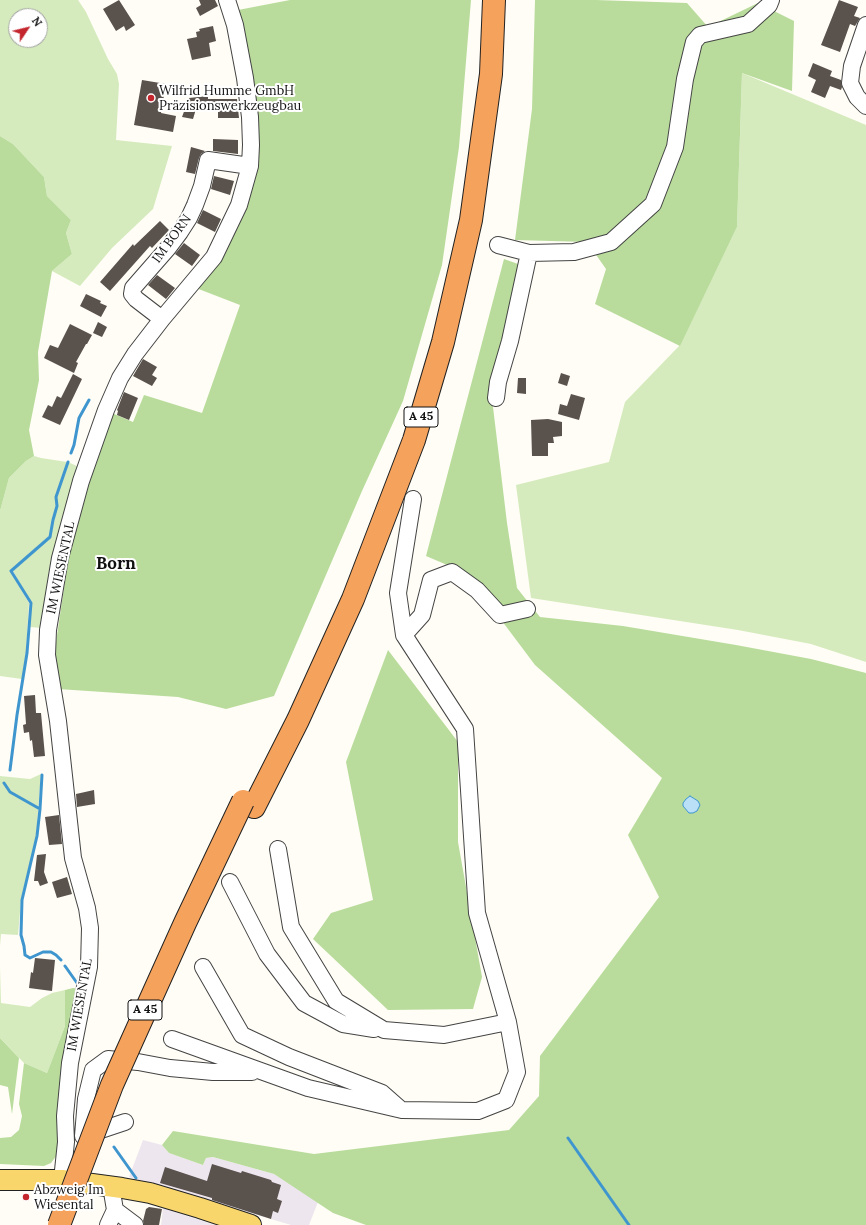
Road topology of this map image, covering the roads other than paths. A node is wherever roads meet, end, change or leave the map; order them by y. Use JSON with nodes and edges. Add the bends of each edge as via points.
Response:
{"nodes":[{"id":1,"x":227,"y":0,"type":"edge"},
{"id":2,"x":483,"y":0,"type":"edge"},
{"id":3,"x":494,"y":0,"type":"edge"},
{"id":4,"x":770,"y":2,"type":"edge"},
{"id":5,"x":866,"y":25,"type":"edge"},
{"id":6,"x":866,"y":106,"type":"edge"},
{"id":7,"x":250,"y":166,"type":"junction"},
{"id":8,"x":498,"y":245,"type":"dead end"},
{"id":9,"x":529,"y":253,"type":"junction"},
{"id":10,"x":162,"y":319,"type":"junction"},
{"id":11,"x":496,"y":398,"type":"dead end"},
{"id":12,"x":413,"y":499,"type":"dead end"},
{"id":13,"x":527,"y":609,"type":"dead end"},
{"id":14,"x":404,"y":635,"type":"junction"},
{"id":15,"x":249,"y":804,"type":"junction"},
{"id":16,"x":278,"y":849,"type":"dead end"},
{"id":17,"x":230,"y":882,"type":"dead end"},
{"id":18,"x":202,"y":967,"type":"dead end"},
{"id":19,"x":508,"y":1022,"type":"junction"},
{"id":20,"x":384,"y":1030,"type":"junction"},
{"id":21,"x":172,"y":1039,"type":"dead end"},
{"id":22,"x":264,"y":1072,"type":"junction"},
{"id":23,"x":402,"y":1110,"type":"junction"},
{"id":24,"x":125,"y":1122,"type":"dead end"},
{"id":25,"x":83,"y":1136,"type":"junction"},
{"id":26,"x":66,"y":1142,"type":"junction"},
{"id":27,"x":0,"y":1180,"type":"edge"},
{"id":28,"x":62,"y":1180,"type":"junction"},
{"id":29,"x":111,"y":1186,"type":"junction"},
{"id":30,"x":115,"y":1210,"type":"junction"},
{"id":31,"x":59,"y":1225,"type":"edge"},
{"id":32,"x":67,"y":1225,"type":"edge"},
{"id":33,"x":108,"y":1225,"type":"edge"},
{"id":34,"x":135,"y":1225,"type":"edge"},
{"id":35,"x":252,"y":1225,"type":"edge"}],
"edges":[{"from":1,"to":7,"type":"street","name":"IM WIESENTAL","via":[[235,25],[245,78],[250,117]]},
{"from":2,"to":15,"type":"highway","number":"A 45","via":[[480,79],[468,173],[435,336],[408,420],[344,591]]},
{"from":3,"to":15,"type":"highway","number":"A 45","via":[[491,74],[471,220],[443,342],[414,440],[353,599],[298,720]]},
{"from":4,"to":9,"type":"street","via":[[748,24],[700,35],[694,42],[685,79],[675,147],[653,204],[611,242],[574,252]]},
{"from":5,"to":6,"type":"street","via":[[852,66],[850,83],[856,97]]},
{"from":7,"to":10,"type":"street","name":"IM WIESENTAL","via":[[239,205],[214,257]]},
{"from":7,"to":10,"type":"street","name":"IM BORN","via":[[208,160],[202,186],[189,218],[168,248],[133,288],[132,294],[136,299]]},
{"from":8,"to":9,"type":"street"},
{"from":9,"to":11,"type":"street"},
{"from":10,"to":26,"type":"street","name":"IM WIESENTAL","via":[[120,378],[90,453],[60,558],[48,630],[47,655],[58,721],[73,858],[90,928],[89,967],[70,1063],[65,1116]]},
{"from":12,"to":14,"type":"street","via":[[398,593]]},
{"from":13,"to":14,"type":"street","via":[[500,615],[477,590],[452,572],[431,580],[422,615]]},
{"from":14,"to":19,"type":"street","via":[[465,729],[477,913]]},
{"from":15,"to":31,"type":"highway","number":"A 45","bridge":true,"via":[[185,923],[112,1085]]},
{"from":15,"to":32,"type":"highway","number":"A 45","via":[[120,1089]]},
{"from":16,"to":20,"type":"street","via":[[291,927],[336,1001]]},
{"from":17,"to":20,"type":"street","via":[[267,954],[304,1003],[343,1024]]},
{"from":18,"to":23,"type":"street","via":[[242,1035],[289,1057],[382,1093]]},
{"from":19,"to":20,"type":"street","via":[[444,1036]]},
{"from":19,"to":23,"type":"street","via":[[517,1072],[506,1100],[478,1111]]},
{"from":21,"to":22,"type":"street"},
{"from":22,"to":23,"type":"street","via":[[308,1088]]},
{"from":22,"to":25,"type":"street","via":[[213,1072],[108,1060],[93,1070],[86,1099]]},
{"from":24,"to":25,"type":"street"},
{"from":25,"to":26,"type":"street"},
{"from":26,"to":28,"type":"street","name":"IM WIESENTAL"},
{"from":27,"to":28,"type":"main road"},
{"from":28,"to":29,"type":"main road"},
{"from":29,"to":30,"type":"street"},
{"from":29,"to":35,"type":"main road","via":[[150,1193]]},
{"from":30,"to":33,"type":"street"},
{"from":30,"to":34,"type":"street"}]}
